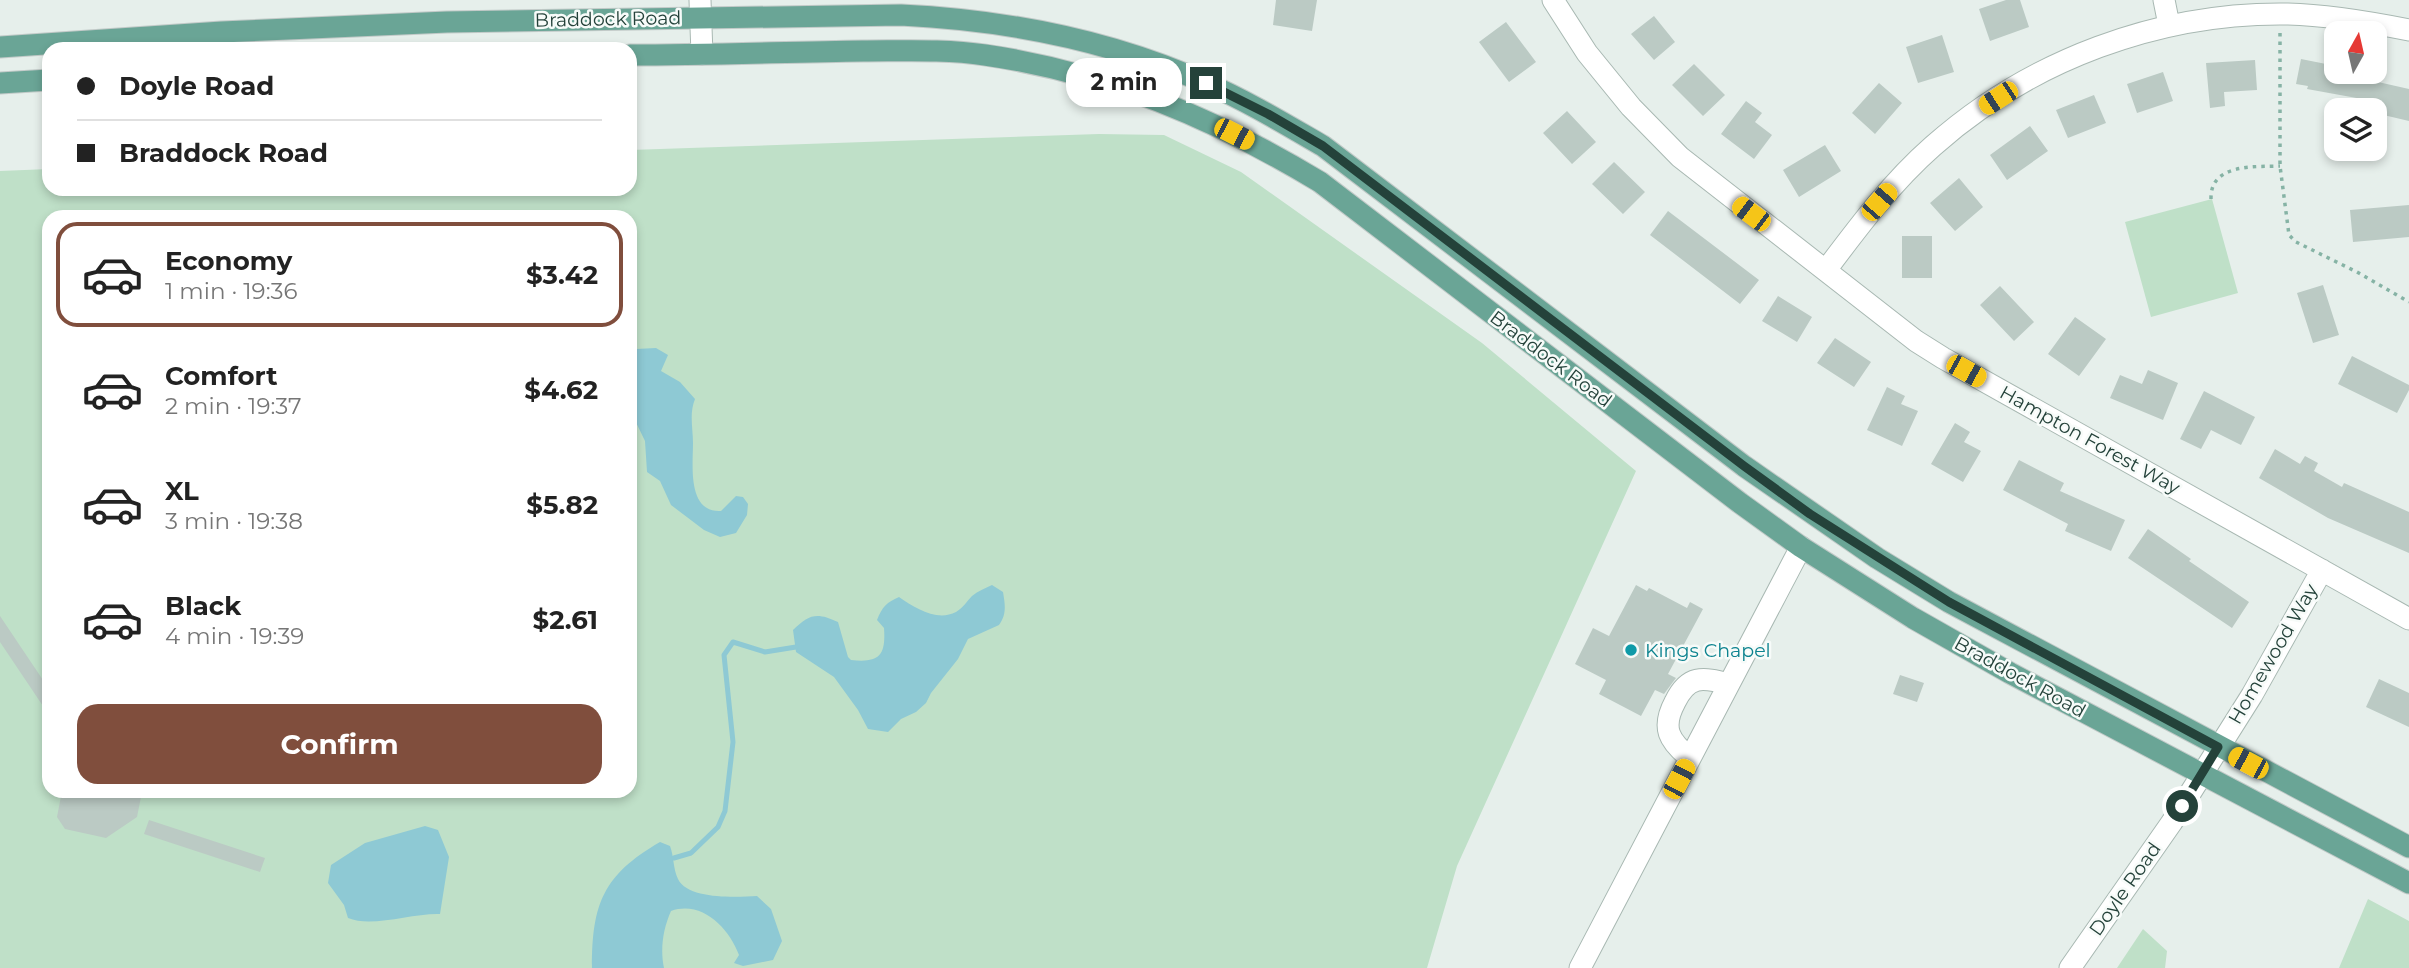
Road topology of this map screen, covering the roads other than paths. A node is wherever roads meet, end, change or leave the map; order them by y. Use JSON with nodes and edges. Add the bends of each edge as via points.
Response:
{"nodes":[{"id":1,"x":1553,"y":0,"type":"edge"},
{"id":2,"x":2164,"y":0,"type":"edge"},
{"id":3,"x":700,"y":9,"type":"edge"},
{"id":4,"x":2169,"y":26,"type":"junction"},
{"id":5,"x":2409,"y":30,"type":"edge"},
{"id":6,"x":74,"y":42,"type":"edge"},
{"id":7,"x":42,"y":44,"type":"edge"},
{"id":8,"x":0,"y":47,"type":"edge"},
{"id":9,"x":702,"y":54,"type":"junction"},
{"id":10,"x":637,"y":55,"type":"edge"},
{"id":11,"x":42,"y":80,"type":"edge"},
{"id":12,"x":0,"y":83,"type":"edge"},
{"id":13,"x":1826,"y":270,"type":"junction"},
{"id":14,"x":1801,"y":547,"type":"junction"},
{"id":15,"x":2322,"y":570,"type":"junction"},
{"id":16,"x":2409,"y":619,"type":"edge"},
{"id":17,"x":1729,"y":684,"type":"junction"},
{"id":18,"x":2218,"y":747,"type":"junction"},
{"id":19,"x":1690,"y":758,"type":"junction"},
{"id":20,"x":2202,"y":773,"type":"junction"},
{"id":21,"x":2409,"y":847,"type":"edge"},
{"id":22,"x":2409,"y":883,"type":"edge"},
{"id":23,"x":1580,"y":968,"type":"edge"},
{"id":24,"x":2070,"y":968,"type":"edge"}],
"edges":[{"from":1,"to":13,"type":"street","name":"Hampton Forest Way","via":[[1587,53],[1680,157]]},
{"from":2,"to":4,"type":"street"},
{"from":3,"to":6,"type":"main road","name":"Braddock Road"},
{"from":3,"to":9,"type":"street"},
{"from":3,"to":18,"type":"main road","name":"Braddock Road","via":[[901,15],[1009,25],[1079,39],[1206,83],[1323,146],[1744,466],[1877,558],[1949,602]]},
{"from":4,"to":5,"type":"street","via":[[2219,17],[2290,14]]},
{"from":4,"to":13,"type":"street","via":[[2071,58],[1975,112],[1897,181]]},
{"from":7,"to":8,"type":"main road","name":"Braddock Road"},
{"from":9,"to":10,"type":"main road","name":"Braddock Road"},
{"from":9,"to":14,"type":"main road","name":"Braddock Road","via":[[983,54],[1074,72],[1188,111],[1320,182]]},
{"from":11,"to":12,"type":"main road"},
{"from":13,"to":15,"type":"street","name":"Hampton Forest Way","via":[[1943,358]]},
{"from":14,"to":17,"type":"street"},
{"from":14,"to":20,"type":"main road","name":"Braddock Road","via":[[1989,661]]},
{"from":15,"to":16,"type":"street","name":"Hampton Forest Way"},
{"from":15,"to":18,"type":"street","name":"Homewood Way"},
{"from":17,"to":19,"type":"street"},
{"from":17,"to":19,"type":"street","via":[[1705,679],[1686,684],[1669,712],[1667,726],[1677,747]]},
{"from":18,"to":20,"type":"street","name":"Homewood Way"},
{"from":18,"to":21,"type":"main road","name":"Braddock Road"},
{"from":19,"to":23,"type":"street"},
{"from":20,"to":22,"type":"main road","name":"Braddock Road"},
{"from":20,"to":24,"type":"street","name":"Doyle Road"}]}
